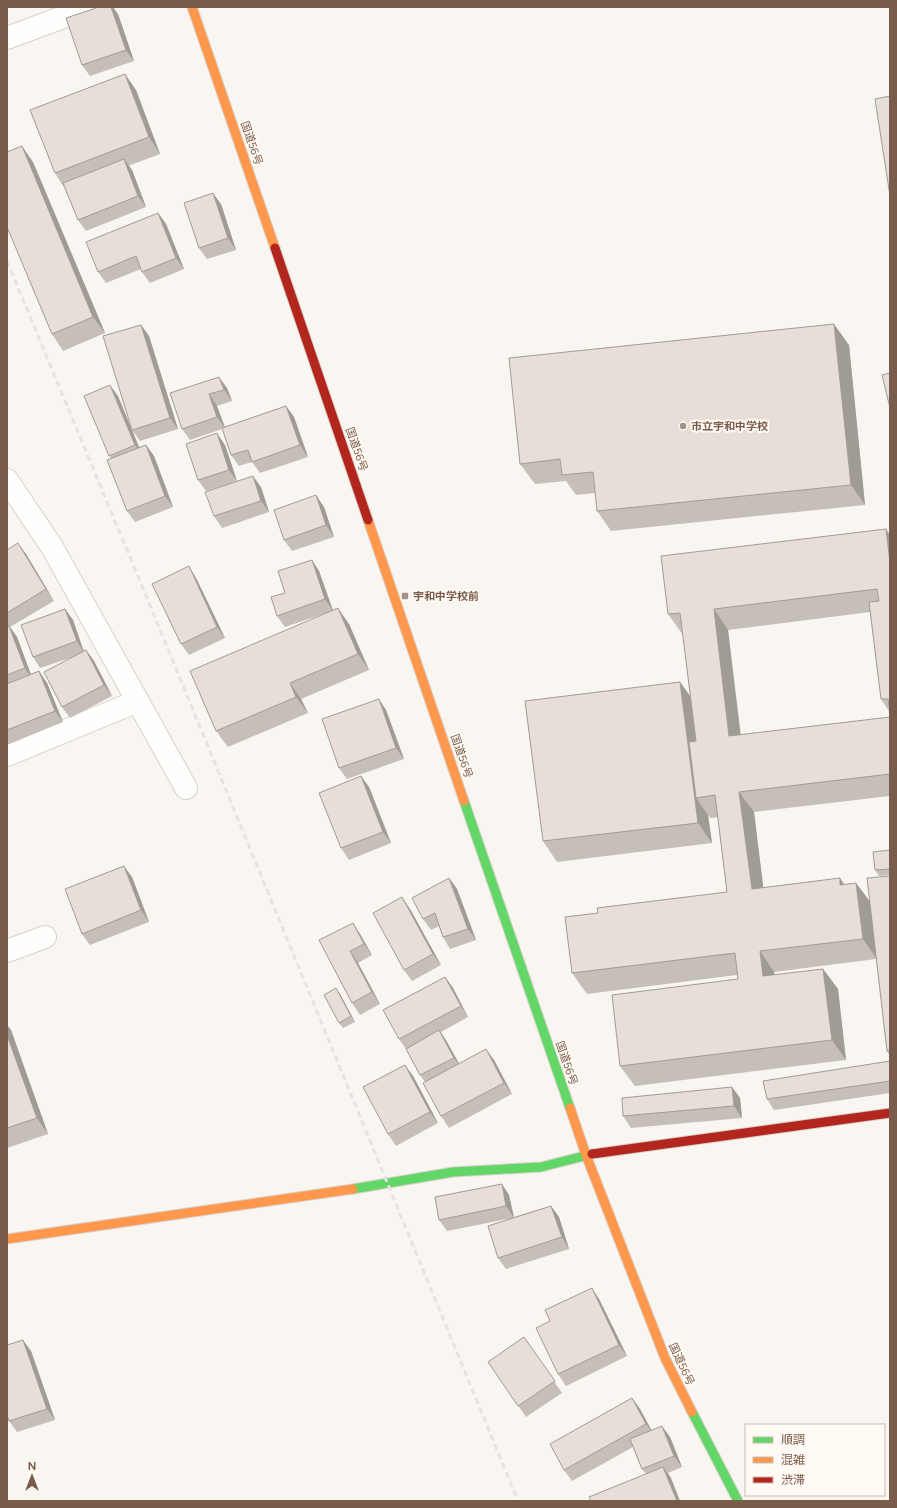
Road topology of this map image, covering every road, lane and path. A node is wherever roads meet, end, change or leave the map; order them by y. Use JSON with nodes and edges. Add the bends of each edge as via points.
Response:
{"nodes":[{"id":1,"x":90,"y":7,"type":"edge"},
{"id":2,"x":192,"y":7,"type":"edge"},
{"id":3,"x":7,"y":38,"type":"edge"},
{"id":4,"x":7,"y":480,"type":"edge"},
{"id":5,"x":138,"y":701,"type":"junction"},
{"id":6,"x":7,"y":755,"type":"edge"},
{"id":7,"x":186,"y":788,"type":"dead end"},
{"id":8,"x":45,"y":938,"type":"dead end"},
{"id":9,"x":7,"y":951,"type":"edge"},
{"id":10,"x":890,"y":1113,"type":"edge"},
{"id":11,"x":586,"y":1155,"type":"junction"},
{"id":12,"x":7,"y":1239,"type":"edge"},
{"id":13,"x":738,"y":1501,"type":"edge"}],
"edges":[{"from":1,"to":3,"type":"street"},
{"from":2,"to":11,"type":"main road","name":"国道56号"},
{"from":4,"to":5,"type":"street","via":[[52,547]]},
{"from":5,"to":6,"type":"street"},
{"from":5,"to":7,"type":"street"},
{"from":8,"to":9,"type":"street"},
{"from":10,"to":11,"type":"main road"},
{"from":11,"to":12,"type":"main road","via":[[541,1167],[454,1172]]},
{"from":11,"to":13,"type":"main road","name":"国道56号","via":[[665,1358]]}]}
